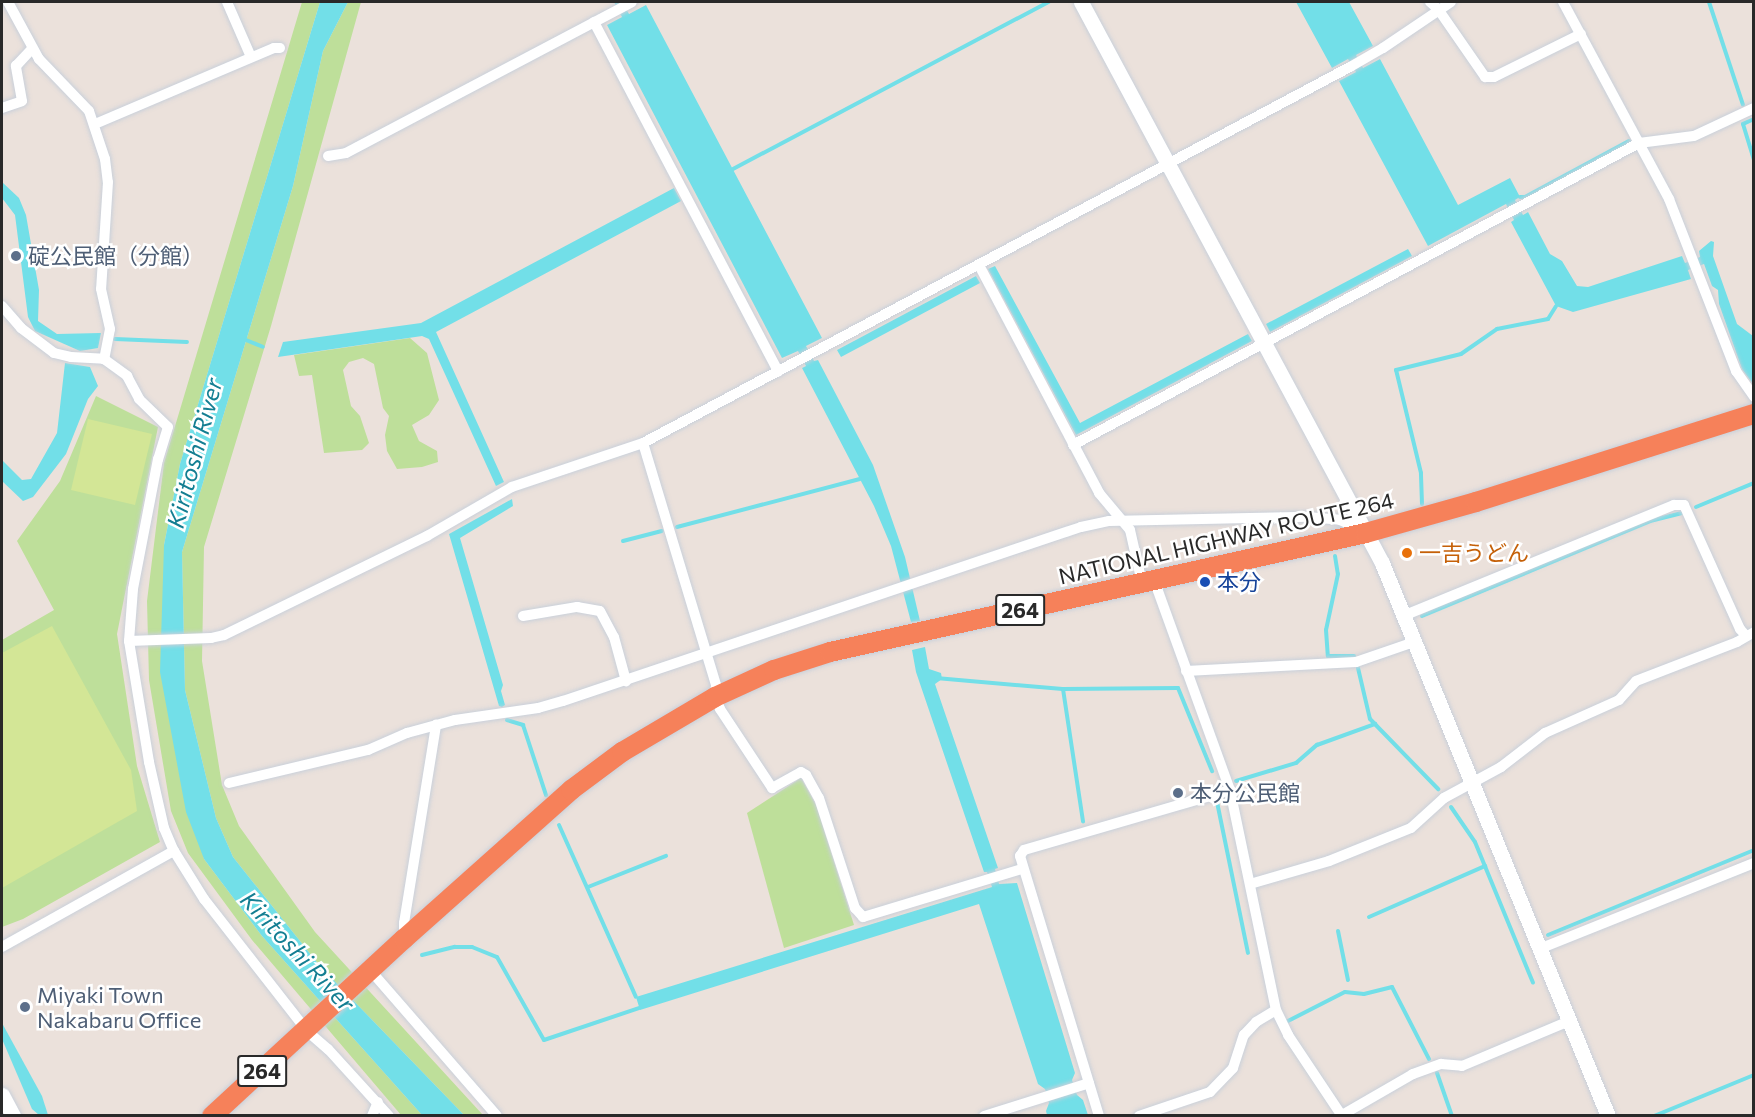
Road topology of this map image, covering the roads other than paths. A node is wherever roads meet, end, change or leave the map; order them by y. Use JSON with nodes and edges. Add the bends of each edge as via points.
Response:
{"nodes":[{"id":1,"x":8,"y":2,"type":"edge"},
{"id":2,"x":226,"y":2,"type":"edge"},
{"id":3,"x":1081,"y":2,"type":"edge"},
{"id":4,"x":1450,"y":2,"type":"edge"},
{"id":5,"x":1563,"y":2,"type":"edge"},
{"id":6,"x":625,"y":5,"type":"edge"},
{"id":7,"x":1434,"y":5,"type":"edge"},
{"id":8,"x":594,"y":22,"type":"junction"},
{"id":9,"x":1581,"y":34,"type":"junction"},
{"id":10,"x":280,"y":48,"type":"dead end"},
{"id":11,"x":32,"y":49,"type":"junction"},
{"id":12,"x":251,"y":57,"type":"junction"},
{"id":13,"x":2,"y":108,"type":"edge"},
{"id":14,"x":1754,"y":108,"type":"edge"},
{"id":15,"x":95,"y":124,"type":"junction"},
{"id":16,"x":1639,"y":143,"type":"junction"},
{"id":17,"x":328,"y":156,"type":"dead end"},
{"id":18,"x":1168,"y":165,"type":"junction"},
{"id":19,"x":979,"y":265,"type":"junction"},
{"id":20,"x":2,"y":306,"type":"edge"},
{"id":21,"x":1264,"y":344,"type":"junction"},
{"id":22,"x":104,"y":359,"type":"junction"},
{"id":23,"x":778,"y":371,"type":"junction"},
{"id":24,"x":1754,"y":397,"type":"edge"},
{"id":25,"x":1754,"y":414,"type":"edge"},
{"id":26,"x":643,"y":443,"type":"junction"},
{"id":27,"x":1073,"y":445,"type":"junction"},
{"id":28,"x":1122,"y":520,"type":"junction"},
{"id":29,"x":1366,"y":532,"type":"junction"},
{"id":30,"x":1148,"y":582,"type":"junction"},
{"id":31,"x":523,"y":616,"type":"dead end"},
{"id":32,"x":1403,"y":616,"type":"junction"},
{"id":33,"x":1750,"y":634,"type":"edge"},
{"id":34,"x":132,"y":641,"type":"junction"},
{"id":35,"x":1414,"y":642,"type":"junction"},
{"id":36,"x":706,"y":654,"type":"junction"},
{"id":37,"x":1186,"y":671,"type":"junction"},
{"id":38,"x":626,"y":681,"type":"junction"},
{"id":39,"x":715,"y":697,"type":"junction"},
{"id":40,"x":435,"y":725,"type":"junction"},
{"id":41,"x":229,"y":783,"type":"dead end"},
{"id":42,"x":1470,"y":783,"type":"junction"},
{"id":43,"x":1230,"y":790,"type":"junction"},
{"id":44,"x":174,"y":851,"type":"junction"},
{"id":45,"x":1754,"y":863,"type":"edge"},
{"id":46,"x":1022,"y":869,"type":"junction"},
{"id":47,"x":1250,"y":884,"type":"junction"},
{"id":48,"x":404,"y":939,"type":"junction"},
{"id":49,"x":2,"y":947,"type":"edge"},
{"id":50,"x":1539,"y":949,"type":"junction"},
{"id":51,"x":371,"y":971,"type":"junction"},
{"id":52,"x":1276,"y":1010,"type":"junction"},
{"id":53,"x":1569,"y":1021,"type":"junction"},
{"id":54,"x":310,"y":1028,"type":"junction"},
{"id":55,"x":1084,"y":1084,"type":"junction"},
{"id":56,"x":2,"y":1095,"type":"edge"},
{"id":57,"x":378,"y":1102,"type":"junction"},
{"id":58,"x":1342,"y":1115,"type":"edge"},
{"id":59,"x":13,"y":1116,"type":"edge"},
{"id":60,"x":212,"y":1116,"type":"edge"},
{"id":61,"x":372,"y":1116,"type":"edge"},
{"id":62,"x":389,"y":1116,"type":"edge"},
{"id":63,"x":497,"y":1116,"type":"edge"},
{"id":64,"x":984,"y":1116,"type":"edge"},
{"id":65,"x":1099,"y":1116,"type":"edge"},
{"id":66,"x":1139,"y":1116,"type":"edge"},
{"id":67,"x":1608,"y":1116,"type":"edge"}],
"edges":[{"from":1,"to":11,"type":"street"},
{"from":2,"to":12,"type":"street"},
{"from":3,"to":18,"type":"street"},
{"from":4,"to":7,"type":"street"},
{"from":5,"to":9,"type":"street"},
{"from":6,"to":8,"type":"street"},
{"from":7,"to":9,"type":"street","via":[[1485,77],[1494,77]]},
{"from":7,"to":18,"type":"street","via":[[1362,60]]},
{"from":8,"to":17,"type":"street","via":[[346,153]]},
{"from":8,"to":23,"type":"street"},
{"from":9,"to":16,"type":"street"},
{"from":10,"to":12,"type":"street"},
{"from":11,"to":13,"type":"street","via":[[16,66],[21,101]]},
{"from":11,"to":15,"type":"street","via":[[80,99]]},
{"from":12,"to":15,"type":"street"},
{"from":14,"to":16,"type":"street","via":[[1694,136]]},
{"from":15,"to":22,"type":"street","via":[[108,182],[101,289],[110,328]]},
{"from":16,"to":21,"type":"street"},
{"from":16,"to":24,"type":"street","via":[[1669,199],[1736,370]]},
{"from":18,"to":19,"type":"street"},
{"from":18,"to":21,"type":"street"},
{"from":19,"to":23,"type":"street"},
{"from":19,"to":27,"type":"street"},
{"from":20,"to":22,"type":"street","via":[[21,328],[54,353]]},
{"from":21,"to":27,"type":"street"},
{"from":21,"to":29,"type":"street"},
{"from":22,"to":34,"type":"street","via":[[127,376],[139,399],[168,427],[158,459],[133,589]]},
{"from":23,"to":26,"type":"street"},
{"from":25,"to":29,"type":"highway","name":"NATIONAL HIGHWAY ROUTE 264","number":"264","via":[[1476,502]]},
{"from":26,"to":34,"type":"street","via":[[512,487],[408,546],[224,635]]},
{"from":26,"to":36,"type":"street"},
{"from":27,"to":28,"type":"street","via":[[1099,493]]},
{"from":28,"to":29,"type":"street","via":[[1308,517],[1340,519]]},
{"from":28,"to":30,"type":"street","via":[[1130,530]]},
{"from":28,"to":36,"type":"street","via":[[1081,527]]},
{"from":29,"to":30,"type":"highway","name":"NATIONAL HIGHWAY ROUTE 264","number":"264"},
{"from":29,"to":32,"type":"street"},
{"from":30,"to":37,"type":"street"},
{"from":30,"to":39,"type":"highway","name":"NATIONAL HIGHWAY ROUTE 264","number":"264","via":[[830,652],[774,670]]},
{"from":31,"to":38,"type":"street","via":[[577,607],[600,611],[614,636]]},
{"from":32,"to":33,"type":"street","via":[[1674,505],[1684,505],[1740,629]]},
{"from":32,"to":35,"type":"street"},
{"from":33,"to":42,"type":"street","via":[[1636,681],[1619,700],[1545,733],[1501,767]]},
{"from":34,"to":44,"type":"street","via":[[149,762],[164,828]]},
{"from":35,"to":37,"type":"street","via":[[1356,662]]},
{"from":35,"to":42,"type":"street"},
{"from":36,"to":38,"type":"street"},
{"from":36,"to":39,"type":"street","via":[[716,685]]},
{"from":37,"to":43,"type":"street"},
{"from":38,"to":40,"type":"street","via":[[538,708]]},
{"from":39,"to":46,"type":"street","via":[[772,788],[801,772],[806,775],[819,798],[855,908],[863,917]]},
{"from":39,"to":48,"type":"highway","name":"NATIONAL HIGHWAY ROUTE 264","number":"264","via":[[622,752],[571,790]]},
{"from":40,"to":41,"type":"street","via":[[368,750]]},
{"from":40,"to":48,"type":"street"},
{"from":42,"to":47,"type":"street","via":[[1444,798],[1411,828],[1329,861]]},
{"from":42,"to":50,"type":"street"},
{"from":43,"to":46,"type":"street","via":[[1024,850],[1020,856]]},
{"from":43,"to":47,"type":"street"},
{"from":44,"to":49,"type":"street"},
{"from":44,"to":54,"type":"street","via":[[204,899]]},
{"from":45,"to":50,"type":"street"},
{"from":46,"to":55,"type":"street"},
{"from":47,"to":52,"type":"street"},
{"from":48,"to":51,"type":"highway","name":"NATIONAL HIGHWAY ROUTE 264","number":"264"},
{"from":50,"to":53,"type":"street"},
{"from":51,"to":54,"type":"highway","name":"NATIONAL HIGHWAY ROUTE 264","number":"264"},
{"from":51,"to":63,"type":"street"},
{"from":52,"to":58,"type":"street","via":[[1288,1035]]},
{"from":52,"to":66,"type":"street","via":[[1244,1035],[1233,1068],[1210,1092]]},
{"from":53,"to":58,"type":"street","via":[[1462,1066],[1441,1064],[1413,1074]]},
{"from":53,"to":67,"type":"street"},
{"from":54,"to":57,"type":"street"},
{"from":54,"to":60,"type":"highway","name":"NATIONAL HIGHWAY ROUTE 264","number":"264"},
{"from":55,"to":64,"type":"street"},
{"from":55,"to":65,"type":"street"},
{"from":56,"to":59,"type":"street"},
{"from":57,"to":61,"type":"street"},
{"from":57,"to":62,"type":"street"}]}
